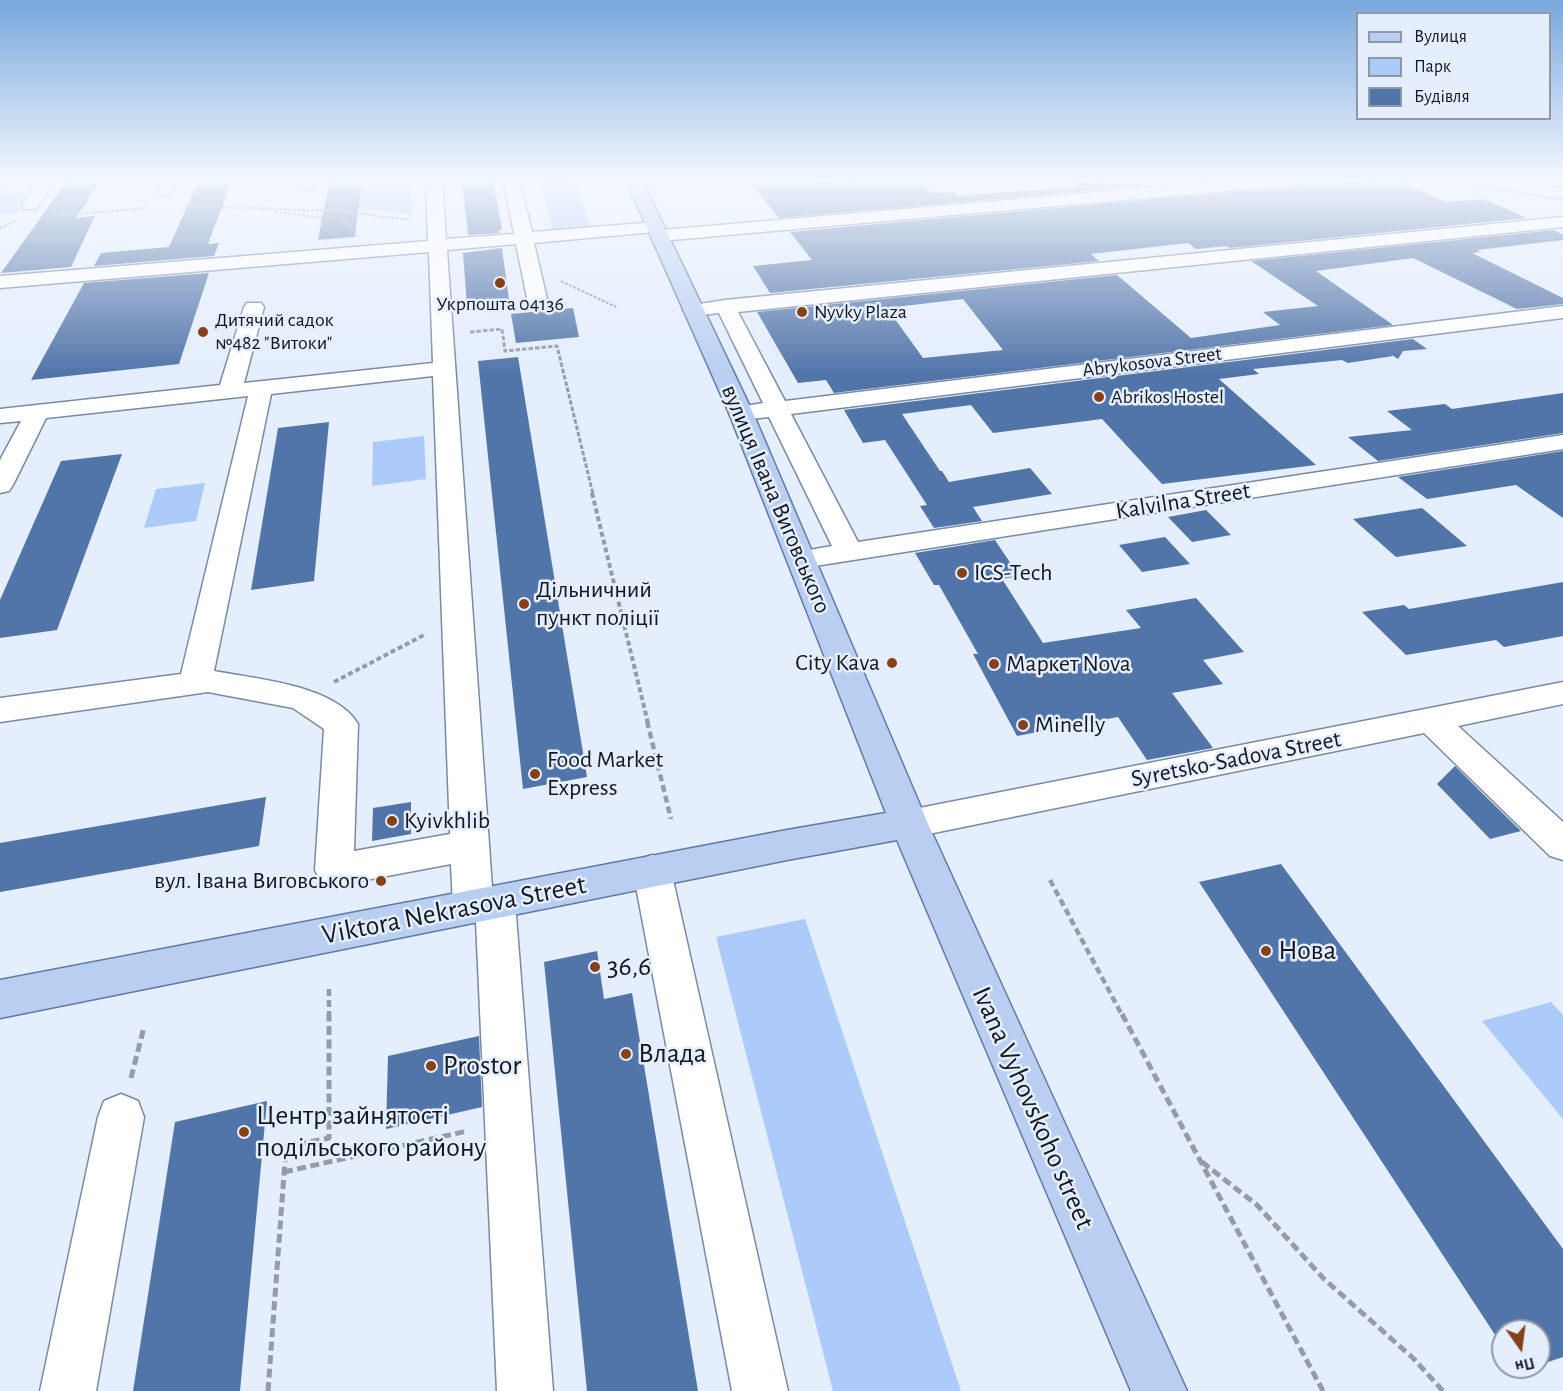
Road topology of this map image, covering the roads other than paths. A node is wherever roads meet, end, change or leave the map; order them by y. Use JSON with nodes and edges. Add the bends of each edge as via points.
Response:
{"nodes":[{"id":1,"x":399,"y":243,"type":"edge"},
{"id":2,"x":437,"y":243,"type":"edge"},
{"id":3,"x":525,"y":243,"type":"edge"},
{"id":4,"x":663,"y":243,"type":"edge"},
{"id":5,"x":1354,"y":243,"type":"edge"},
{"id":6,"x":0,"y":282,"type":"edge"},
{"id":7,"x":538,"y":303,"type":"dead end"},
{"id":8,"x":725,"y":306,"type":"junction"},
{"id":9,"x":254,"y":307,"type":"dead end"},
{"id":10,"x":693,"y":310,"type":"junction"},
{"id":11,"x":1563,"y":312,"type":"edge"},
{"id":12,"x":444,"y":368,"type":"junction"},
{"id":13,"x":261,"y":388,"type":"junction"},
{"id":14,"x":230,"y":391,"type":"junction"},
{"id":15,"x":776,"y":409,"type":"junction"},
{"id":16,"x":37,"y":412,"type":"junction"},
{"id":17,"x":741,"y":413,"type":"junction"},
{"id":18,"x":0,"y":416,"type":"edge"},
{"id":19,"x":1563,"y":442,"type":"edge"},
{"id":20,"x":0,"y":484,"type":"edge"},
{"id":21,"x":850,"y":553,"type":"junction"},
{"id":22,"x":802,"y":559,"type":"junction"},
{"id":23,"x":196,"y":681,"type":"junction"},
{"id":24,"x":1563,"y":693,"type":"edge"},
{"id":25,"x":0,"y":710,"type":"edge"},
{"id":26,"x":1432,"y":721,"type":"junction"},
{"id":27,"x":909,"y":824,"type":"junction"},
{"id":28,"x":1563,"y":844,"type":"edge"},
{"id":29,"x":471,"y":845,"type":"junction"},
{"id":30,"x":652,"y":871,"type":"junction"},
{"id":31,"x":484,"y":904,"type":"junction"},
{"id":32,"x":0,"y":999,"type":"edge"},
{"id":33,"x":121,"y":1117,"type":"road end"},
{"id":34,"x":68,"y":1391,"type":"edge"},
{"id":35,"x":525,"y":1391,"type":"edge"},
{"id":36,"x":760,"y":1391,"type":"edge"},
{"id":37,"x":1159,"y":1391,"type":"edge"}],
"edges":[{"from":1,"to":6,"type":"street","via":[[361,252]]},
{"from":2,"to":12,"type":"street"},
{"from":3,"to":7,"type":"street"},
{"from":4,"to":10,"type":"main road","name":"вулиця Івана Виговського"},
{"from":5,"to":8,"type":"street"},
{"from":8,"to":10,"type":"street"},
{"from":8,"to":15,"type":"street"},
{"from":9,"to":14,"type":"street"},
{"from":10,"to":17,"type":"main road","name":"вулиця Івана Виговського"},
{"from":11,"to":15,"type":"street","name":"Abrykosova Street"},
{"from":12,"to":13,"type":"street"},
{"from":12,"to":29,"type":"street"},
{"from":13,"to":14,"type":"street"},
{"from":13,"to":23,"type":"street"},
{"from":14,"to":16,"type":"street"},
{"from":15,"to":17,"type":"street","name":"Abrykosova Street"},
{"from":15,"to":21,"type":"street"},
{"from":16,"to":18,"type":"street"},
{"from":16,"to":20,"type":"street"},
{"from":17,"to":22,"type":"main road","name":"вулиця Івана Виговського"},
{"from":19,"to":21,"type":"street","name":"Kalvilna Street"},
{"from":21,"to":22,"type":"street","name":"Kalvilna Street"},
{"from":22,"to":27,"type":"main road","name":"вулиця Івана Виговського"},
{"from":23,"to":25,"type":"street"},
{"from":23,"to":29,"type":"street","via":[[303,699],[340,724],[334,870]]},
{"from":24,"to":26,"type":"street","name":"Syretsko-Sadova Street"},
{"from":26,"to":27,"type":"street","name":"Syretsko-Sadova Street"},
{"from":26,"to":28,"type":"street"},
{"from":27,"to":30,"type":"main road","name":"Viktora Nekrasova Street"},
{"from":27,"to":37,"type":"main road","name":"Ivana Vyhovskoho street"},
{"from":29,"to":31,"type":"street"},
{"from":30,"to":31,"type":"main road","name":"Viktora Nekrasova Street"},
{"from":30,"to":36,"type":"street"},
{"from":31,"to":32,"type":"main road","name":"Viktora Nekrasova Street"},
{"from":31,"to":35,"type":"street","via":[[508,1121]]},
{"from":33,"to":34,"type":"street"}]}
